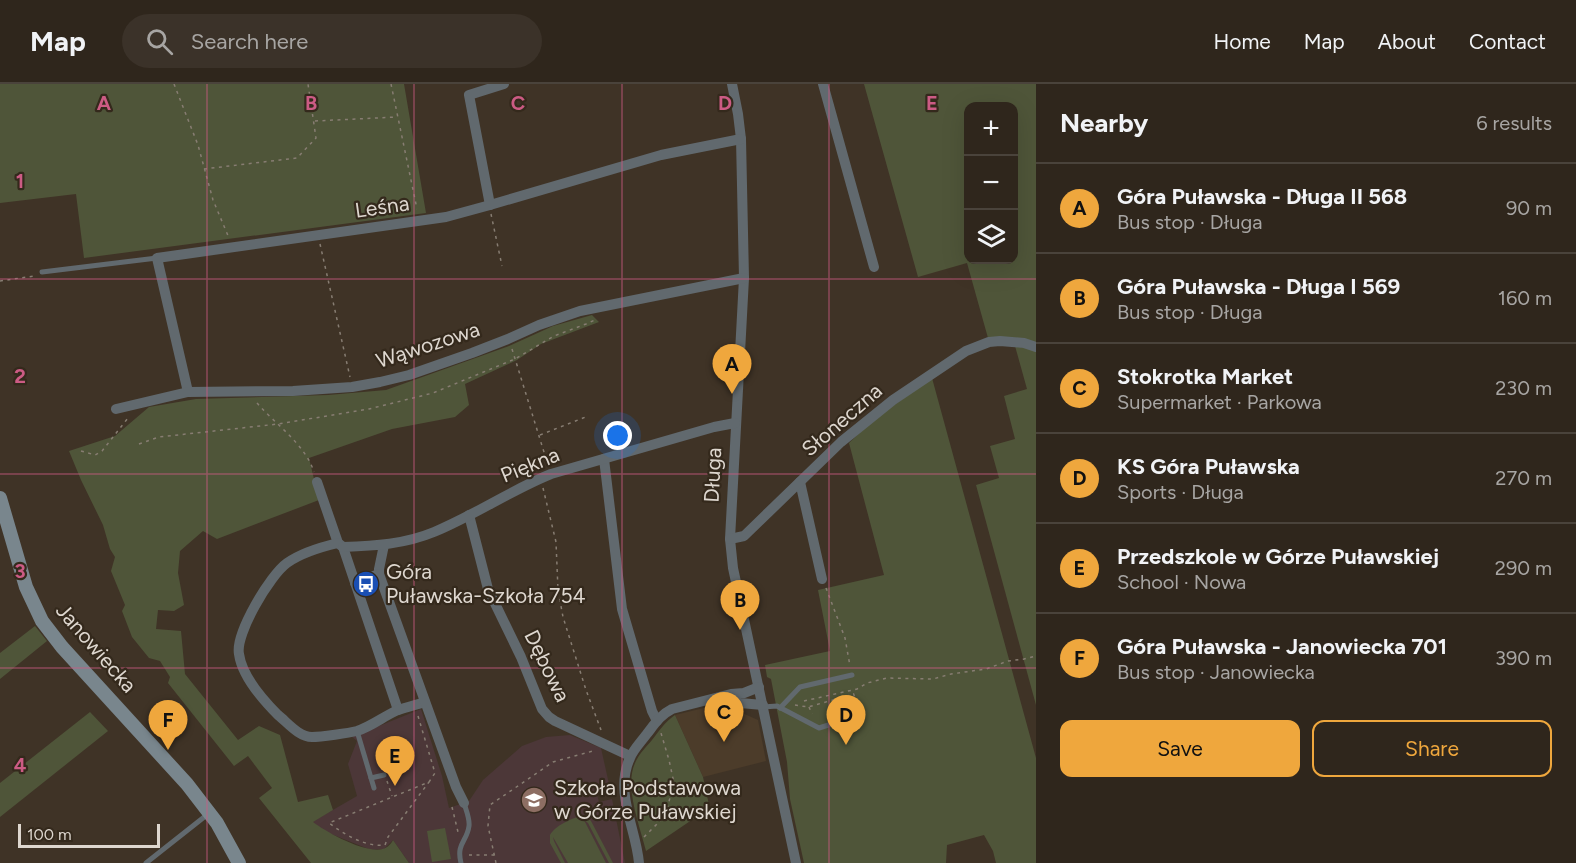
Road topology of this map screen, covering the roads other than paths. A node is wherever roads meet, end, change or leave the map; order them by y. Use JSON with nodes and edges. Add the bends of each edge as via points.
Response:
{"nodes":[{"id":1,"x":502,"y":84,"type":"edge"},
{"id":2,"x":732,"y":84,"type":"edge"},
{"id":3,"x":823,"y":84,"type":"edge"},
{"id":4,"x":741,"y":139,"type":"junction"},
{"id":5,"x":490,"y":206,"type":"junction"},
{"id":6,"x":157,"y":258,"type":"junction"},
{"id":7,"x":874,"y":267,"type":"dead end"},
{"id":8,"x":42,"y":272,"type":"road end"},
{"id":9,"x":744,"y":278,"type":"junction"},
{"id":10,"x":1036,"y":347,"type":"edge"},
{"id":11,"x":188,"y":392,"type":"junction"},
{"id":12,"x":116,"y":409,"type":"dead end"},
{"id":13,"x":735,"y":423,"type":"junction"},
{"id":14,"x":604,"y":459,"type":"junction"},
{"id":15,"x":317,"y":482,"type":"dead end"},
{"id":16,"x":800,"y":482,"type":"junction"},
{"id":17,"x":0,"y":498,"type":"edge"},
{"id":18,"x":469,"y":515,"type":"junction"},
{"id":19,"x":730,"y":539,"type":"junction"},
{"id":20,"x":340,"y":545,"type":"junction"},
{"id":21,"x":384,"y":545,"type":"junction"},
{"id":22,"x":379,"y":574,"type":"junction"},
{"id":23,"x":822,"y":579,"type":"road end"},
{"id":24,"x":355,"y":583,"type":"junction"},
{"id":25,"x":852,"y":675,"type":"road end"},
{"id":26,"x":759,"y":687,"type":"junction"},
{"id":27,"x":721,"y":698,"type":"junction"},
{"id":28,"x":424,"y":702,"type":"junction"},
{"id":29,"x":763,"y":706,"type":"junction"},
{"id":30,"x":783,"y":706,"type":"junction"},
{"id":31,"x":398,"y":710,"type":"junction"},
{"id":32,"x":657,"y":721,"type":"junction"},
{"id":33,"x":841,"y":721,"type":"dead end"},
{"id":34,"x":357,"y":731,"type":"junction"},
{"id":35,"x":630,"y":756,"type":"junction"},
{"id":36,"x":384,"y":775,"type":"road end"},
{"id":37,"x":371,"y":778,"type":"junction"},
{"id":38,"x":374,"y":788,"type":"dead end"},
{"id":39,"x":464,"y":803,"type":"joint"},
{"id":40,"x":210,"y":813,"type":"junction"},
{"id":41,"x":146,"y":863,"type":"edge"},
{"id":42,"x":239,"y":863,"type":"edge"},
{"id":43,"x":461,"y":863,"type":"edge"},
{"id":44,"x":639,"y":863,"type":"edge"},
{"id":45,"x":796,"y":863,"type":"edge"}],
"edges":[{"from":1,"to":5,"type":"street","via":[[469,95]]},
{"from":2,"to":4,"type":"street","name":"Długa"},
{"from":3,"to":7,"type":"street"},
{"from":4,"to":5,"type":"street","name":"Leśna","via":[[661,155]]},
{"from":4,"to":9,"type":"street","name":"Długa"},
{"from":5,"to":6,"type":"street","name":"Leśna","via":[[446,217]]},
{"from":6,"to":8,"type":"lane"},
{"from":6,"to":11,"type":"street"},
{"from":9,"to":11,"type":"street","name":"Wąwozowa","via":[[555,318],[472,353],[380,382],[294,391]]},
{"from":9,"to":13,"type":"street","name":"Długa"},
{"from":10,"to":16,"type":"street","name":"Słoneczna","via":[[1000,341],[966,351],[893,400]]},
{"from":11,"to":12,"type":"street","name":"Wąwozowa"},
{"from":13,"to":14,"type":"street","name":"Piękna"},
{"from":13,"to":19,"type":"street","name":"Długa"},
{"from":14,"to":18,"type":"street","name":"Piękna","via":[[528,483]]},
{"from":14,"to":32,"type":"street","via":[[622,609]]},
{"from":15,"to":20,"type":"street"},
{"from":16,"to":19,"type":"street","name":"Słoneczna","via":[[744,536]]},
{"from":16,"to":23,"type":"street"},
{"from":17,"to":40,"type":"street","name":"Janowiecka","via":[[26,587],[42,621]]},
{"from":18,"to":21,"type":"street","name":"Piękna","via":[[435,532]]},
{"from":18,"to":35,"type":"street","name":"Dębowa","via":[[488,589],[542,709],[555,721]]},
{"from":19,"to":26,"type":"street","name":"Długa"},
{"from":20,"to":21,"type":"street","name":"Piękna"},
{"from":20,"to":24,"type":"street"},
{"from":20,"to":34,"type":"street","name":"Piękna","via":[[300,556],[274,576],[250,615],[240,638],[239,654],[254,687],[302,735]]},
{"from":21,"to":22,"type":"street"},
{"from":22,"to":24,"type":"street"},
{"from":22,"to":28,"type":"street"},
{"from":24,"to":31,"type":"street"},
{"from":25,"to":30,"type":"lane","via":[[800,687]]},
{"from":26,"to":27,"type":"street"},
{"from":26,"to":29,"type":"street","name":"Długa"},
{"from":27,"to":29,"type":"street"},
{"from":27,"to":32,"type":"street","via":[[672,709]]},
{"from":28,"to":31,"type":"street","name":"Piękna"},
{"from":28,"to":39,"type":"street"},
{"from":29,"to":30,"type":"lane"},
{"from":29,"to":45,"type":"street","name":"Długa"},
{"from":30,"to":33,"type":"lane","via":[[819,728]]},
{"from":31,"to":34,"type":"street","name":"Piękna"},
{"from":32,"to":35,"type":"street"},
{"from":34,"to":37,"type":"lane"},
{"from":35,"to":44,"type":"street","via":[[624,789]]},
{"from":36,"to":37,"type":"lane"},
{"from":37,"to":38,"type":"lane"},
{"from":39,"to":43,"type":"lane","via":[[469,824],[459,852]]},
{"from":40,"to":41,"type":"lane"},
{"from":40,"to":42,"type":"street","name":"Janowiecka"}]}
